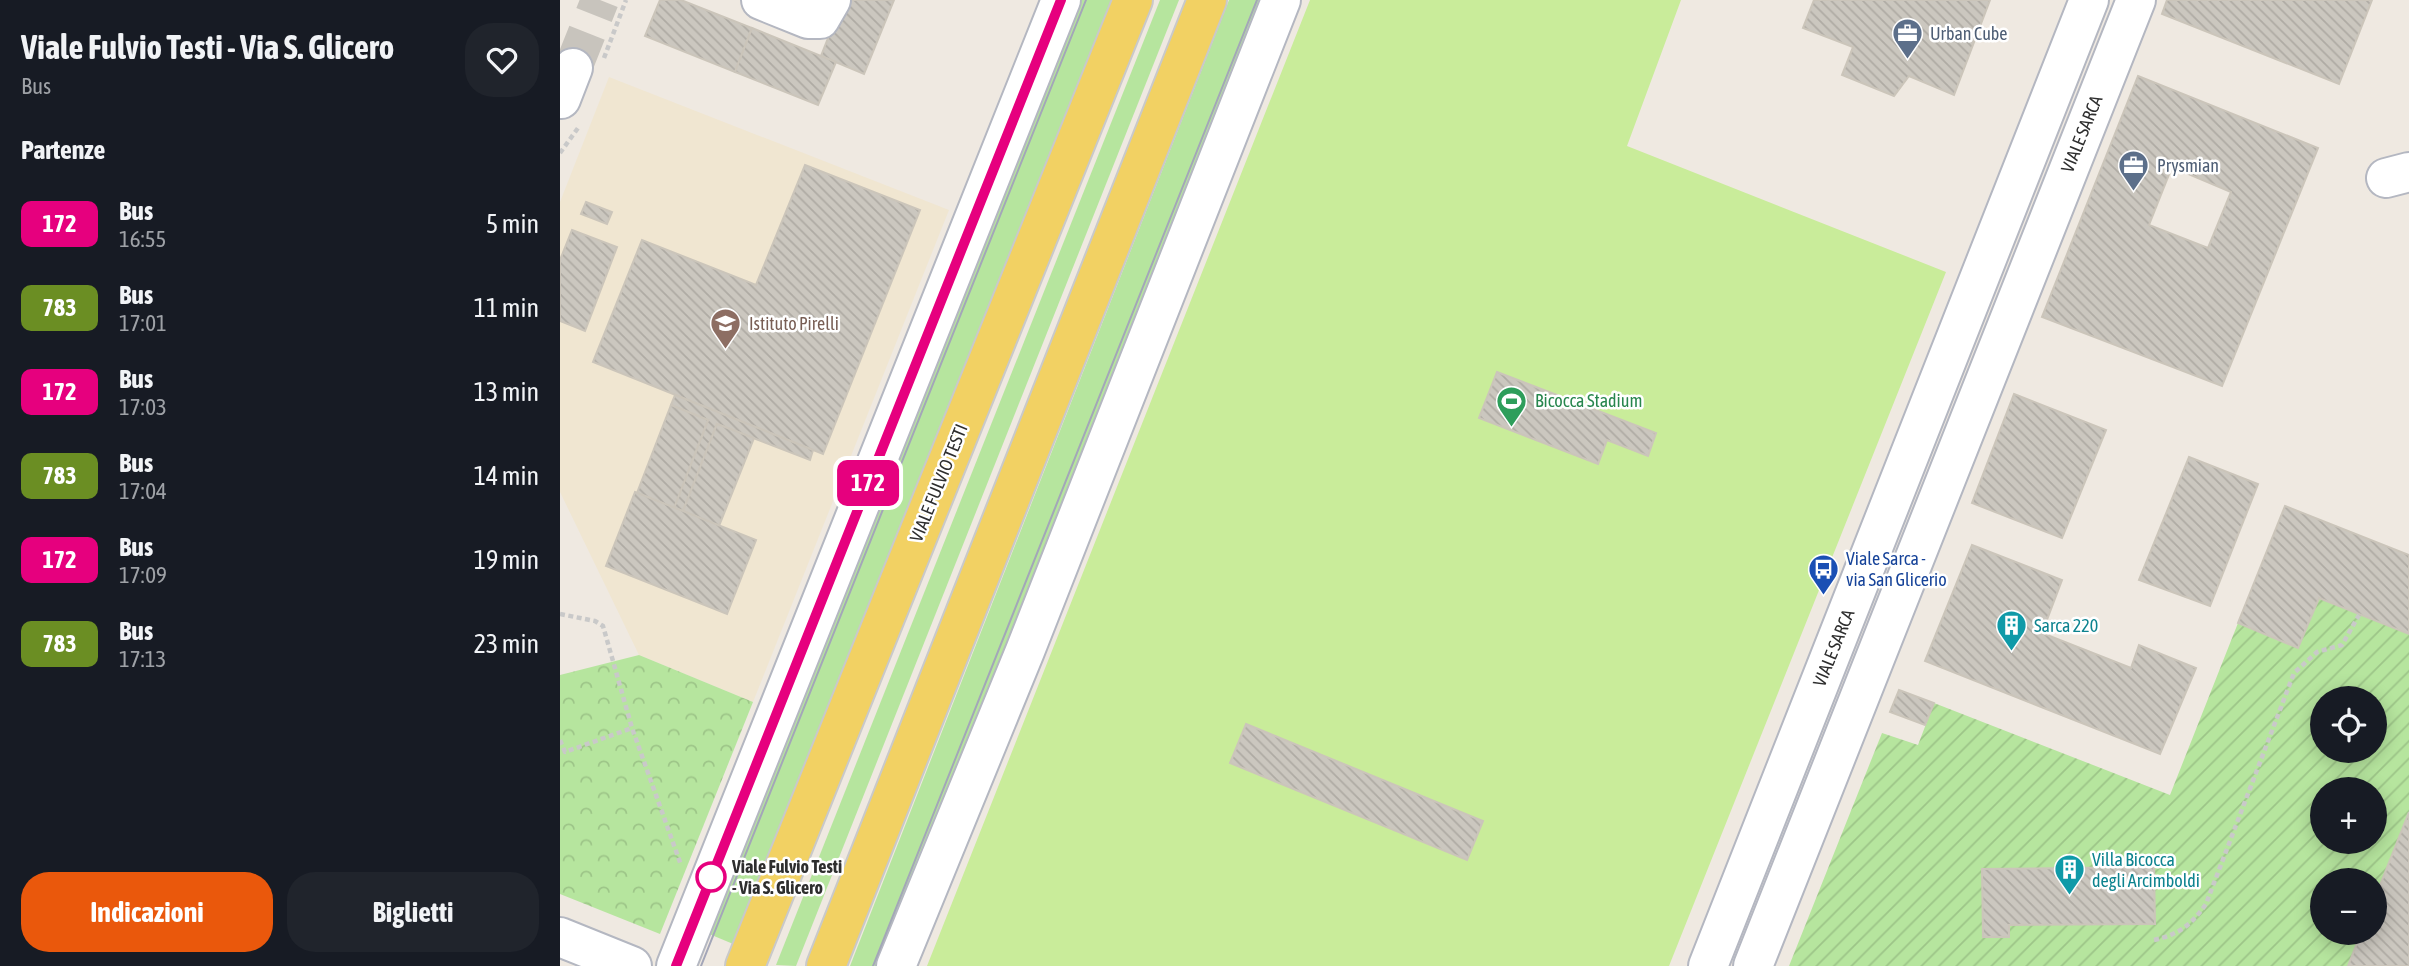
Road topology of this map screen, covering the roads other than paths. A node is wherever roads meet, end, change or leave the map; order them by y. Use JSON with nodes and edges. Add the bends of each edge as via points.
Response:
{"nodes":[{"id":1,"x":761,"y":0,"type":"edge"},
{"id":2,"x":831,"y":0,"type":"edge"},
{"id":3,"x":1061,"y":0,"type":"edge"},
{"id":4,"x":1133,"y":0,"type":"edge"},
{"id":5,"x":1207,"y":0,"type":"edge"},
{"id":6,"x":1281,"y":0,"type":"edge"},
{"id":7,"x":2089,"y":0,"type":"edge"},
{"id":8,"x":2136,"y":0,"type":"edge"},
{"id":9,"x":1959,"y":331,"type":"junction"},
{"id":10,"x":1996,"y":347,"type":"junction"},
{"id":11,"x":560,"y":937,"type":"edge"},
{"id":12,"x":632,"y":966,"type":"edge"},
{"id":13,"x":676,"y":966,"type":"edge"},
{"id":14,"x":746,"y":966,"type":"edge"},
{"id":15,"x":826,"y":966,"type":"edge"},
{"id":16,"x":896,"y":966,"type":"edge"},
{"id":17,"x":1708,"y":966,"type":"edge"},
{"id":18,"x":1753,"y":966,"type":"edge"}],
"edges":[{"from":1,"to":2,"type":"street","via":[[808,19],[820,19]]},
{"from":3,"to":13,"type":"street"},
{"from":4,"to":14,"type":"main road","name":"VIALE FULVIO TESTI"},
{"from":5,"to":15,"type":"main road"},
{"from":6,"to":16,"type":"street","via":[[1026,650]]},
{"from":7,"to":9,"type":"street","name":"VIALE SARCA"},
{"from":8,"to":10,"type":"street","name":"VIALE SARCA"},
{"from":9,"to":10,"type":"street"},
{"from":9,"to":17,"type":"street","name":"VIALE SARCA"},
{"from":10,"to":18,"type":"street","name":"VIALE SARCA"},
{"from":11,"to":12,"type":"street"}]}
